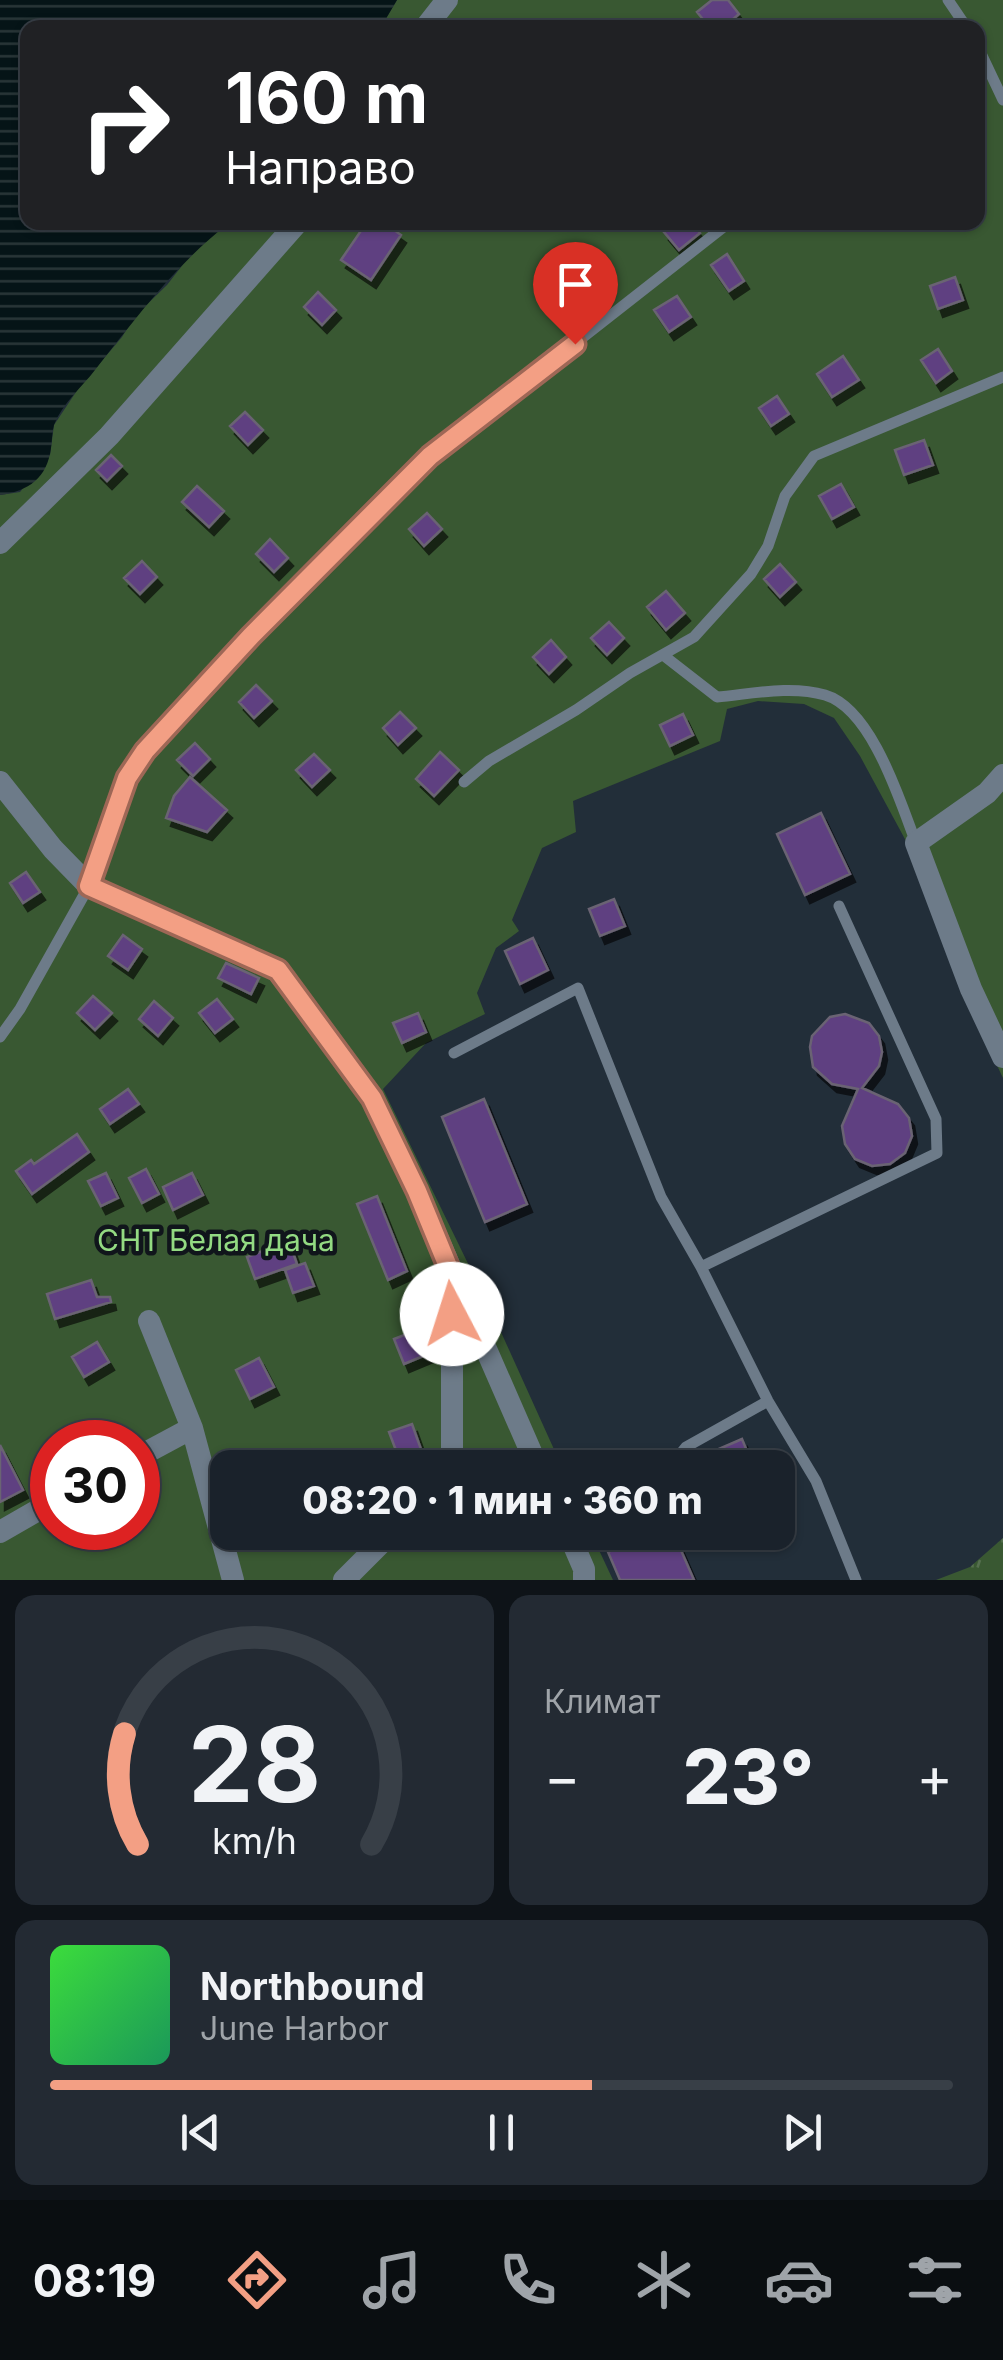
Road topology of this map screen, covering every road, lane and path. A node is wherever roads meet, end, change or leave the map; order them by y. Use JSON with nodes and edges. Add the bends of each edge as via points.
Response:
{"nodes":[{"id":1,"x":985,"y":62,"type":"edge"},
{"id":2,"x":1003,"y":100,"type":"edge"},
{"id":3,"x":291,"y":230,"type":"edge"},
{"id":4,"x":720,"y":230,"type":"edge"},
{"id":5,"x":1003,"y":377,"type":"edge"},
{"id":6,"x":0,"y":544,"type":"edge"},
{"id":7,"x":664,"y":655,"type":"junction"},
{"id":8,"x":1003,"y":776,"type":"edge"},
{"id":9,"x":0,"y":782,"type":"edge"},
{"id":10,"x":464,"y":782,"type":"dead end"},
{"id":11,"x":916,"y":843,"type":"junction"},
{"id":12,"x":89,"y":886,"type":"junction"},
{"id":13,"x":839,"y":906,"type":"dead end"},
{"id":14,"x":0,"y":1037,"type":"edge"},
{"id":15,"x":454,"y":1053,"type":"dead end"},
{"id":16,"x":1003,"y":1057,"type":"edge"},
{"id":17,"x":702,"y":1267,"type":"junction"},
{"id":18,"x":452,"y":1276,"type":"junction"},
{"id":19,"x":150,"y":1321,"type":"dead end"},
{"id":20,"x":768,"y":1401,"type":"junction"},
{"id":21,"x":192,"y":1428,"type":"junction"},
{"id":22,"x":160,"y":1445,"type":"edge"},
{"id":23,"x":452,"y":1450,"type":"edge"},
{"id":24,"x":530,"y":1450,"type":"edge"},
{"id":25,"x":683,"y":1450,"type":"edge"},
{"id":26,"x":30,"y":1515,"type":"edge"},
{"id":27,"x":0,"y":1532,"type":"edge"},
{"id":28,"x":374,"y":1550,"type":"edge"},
{"id":29,"x":576,"y":1550,"type":"edge"},
{"id":30,"x":851,"y":1579,"type":"edge"},
{"id":31,"x":232,"y":1580,"type":"edge"},
{"id":32,"x":344,"y":1580,"type":"edge"},
{"id":33,"x":584,"y":1580,"type":"edge"}],
"edges":[{"from":1,"to":2,"type":"lane"},
{"from":3,"to":6,"type":"street","via":[[109,436]]},
{"from":4,"to":12,"type":"lane","via":[[430,456],[251,636],[127,778]]},
{"from":5,"to":7,"type":"lane","via":[[814,456],[785,496],[751,574],[694,637]]},
{"from":7,"to":10,"type":"lane"},
{"from":7,"to":11,"type":"lane","via":[[717,698],[792,690],[839,701],[886,764]]},
{"from":8,"to":11,"type":"street"},
{"from":9,"to":12,"type":"street"},
{"from":11,"to":16,"type":"street"},
{"from":12,"to":14,"type":"lane"},
{"from":12,"to":18,"type":"street","via":[[278,970],[372,1098]]},
{"from":13,"to":17,"type":"lane","via":[[936,1119],[937,1153]]},
{"from":15,"to":17,"type":"lane","via":[[578,988],[661,1197]]},
{"from":17,"to":20,"type":"lane"},
{"from":18,"to":23,"type":"street"},
{"from":18,"to":24,"type":"street"},
{"from":19,"to":21,"type":"street"},
{"from":20,"to":25,"type":"lane"},
{"from":20,"to":30,"type":"lane","via":[[816,1481]]},
{"from":21,"to":22,"type":"street"},
{"from":21,"to":31,"type":"street"},
{"from":26,"to":27,"type":"street"},
{"from":28,"to":32,"type":"street"},
{"from":29,"to":33,"type":"street"}]}
